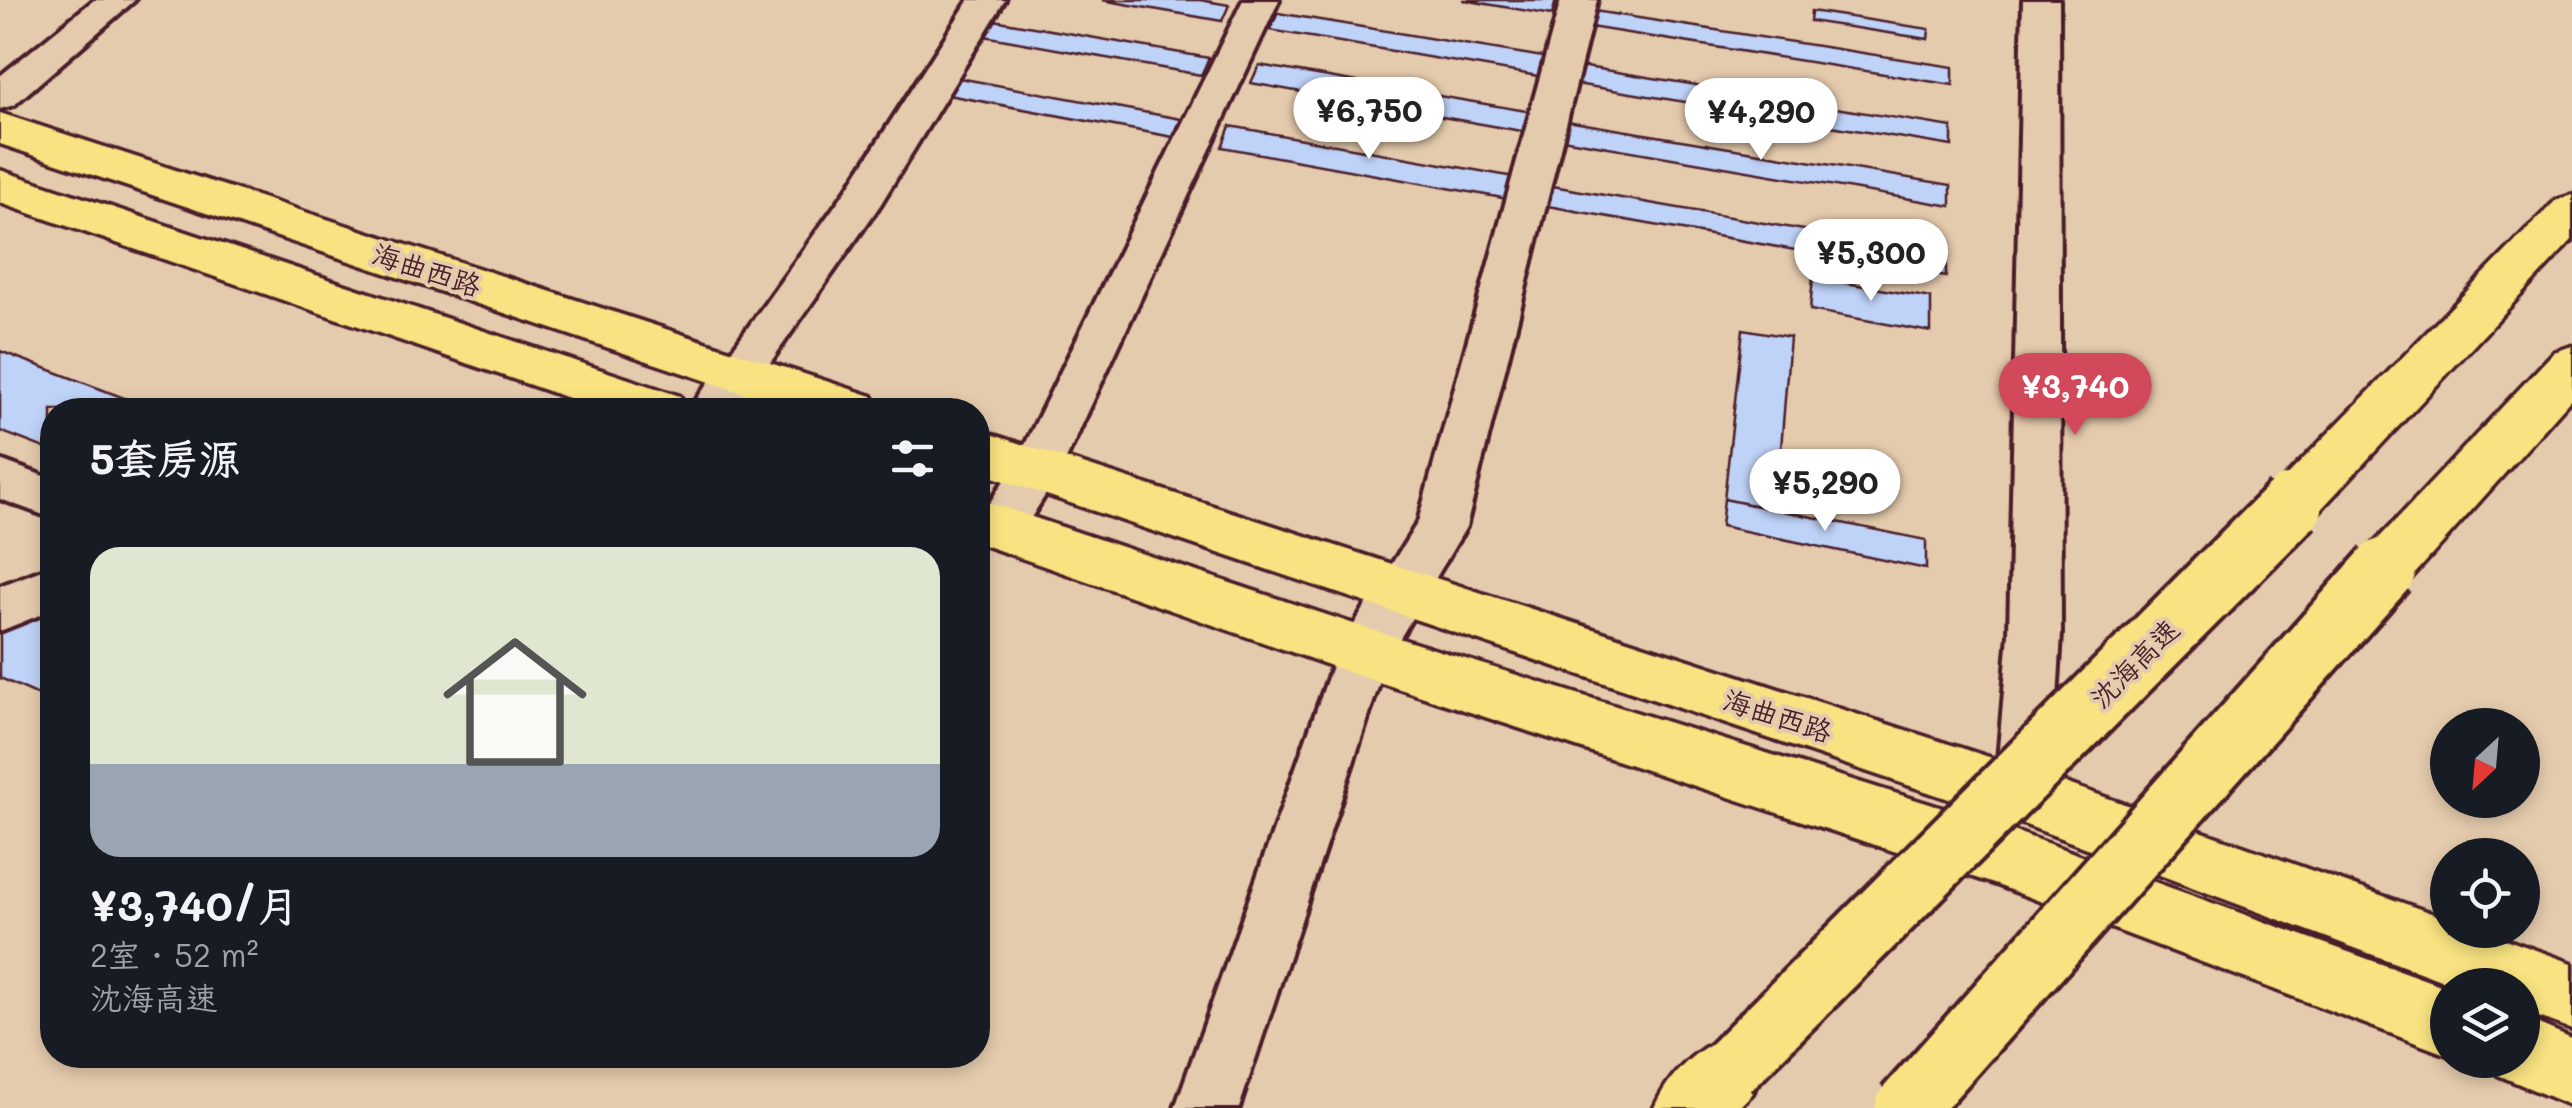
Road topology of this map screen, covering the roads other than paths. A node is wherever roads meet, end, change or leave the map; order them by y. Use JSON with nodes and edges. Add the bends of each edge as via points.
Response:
{"nodes":[{"id":1,"x":117,"y":0,"type":"edge"},
{"id":2,"x":987,"y":0,"type":"edge"},
{"id":3,"x":1261,"y":0,"type":"edge"},
{"id":4,"x":1579,"y":0,"type":"edge"},
{"id":5,"x":2041,"y":0,"type":"edge"},
{"id":6,"x":0,"y":96,"type":"edge"},
{"id":7,"x":0,"y":128,"type":"edge"},
{"id":8,"x":0,"y":186,"type":"edge"},
{"id":9,"x":2572,"y":211,"type":"edge"},
{"id":10,"x":2572,"y":365,"type":"edge"},
{"id":11,"x":724,"y":390,"type":"edge"},
{"id":12,"x":627,"y":398,"type":"edge"},
{"id":13,"x":776,"y":398,"type":"edge"},
{"id":14,"x":990,"y":455,"type":"edge"},
{"id":15,"x":1036,"y":470,"type":"junction"},
{"id":16,"x":0,"y":478,"type":"edge"},
{"id":17,"x":40,"y":494,"type":"edge"},
{"id":18,"x":990,"y":523,"type":"edge"},
{"id":19,"x":990,"y":526,"type":"edge"},
{"id":20,"x":1402,"y":591,"type":"junction"},
{"id":21,"x":40,"y":592,"type":"edge"},
{"id":22,"x":0,"y":609,"type":"edge"},
{"id":23,"x":1364,"y":652,"type":"junction"},
{"id":24,"x":2023,"y":796,"type":"junction"},
{"id":25,"x":1997,"y":855,"type":"junction"},
{"id":26,"x":2572,"y":996,"type":"edge"},
{"id":27,"x":2430,"y":1015,"type":"edge"},
{"id":28,"x":2540,"y":1059,"type":"edge"},
{"id":29,"x":2572,"y":1072,"type":"edge"},
{"id":30,"x":1709,"y":1088,"type":"edge"},
{"id":31,"x":1207,"y":1108,"type":"edge"},
{"id":32,"x":1906,"y":1108,"type":"edge"}],
"edges":[{"from":1,"to":6,"type":"street"},
{"from":2,"to":11,"type":"street","via":[[865,195]]},
{"from":3,"to":15,"type":"street"},
{"from":4,"to":20,"type":"street","via":[[1441,527]]},
{"from":5,"to":24,"type":"street","via":[[2035,634]]},
{"from":7,"to":11,"type":"main road","name":"海曲西路"},
{"from":8,"to":12,"type":"main road","name":"海曲西路"},
{"from":9,"to":30,"type":"main road","name":"沈海高速","bridge":true,"via":[[2292,506]]},
{"from":10,"to":32,"type":"main road","bridge":true},
{"from":11,"to":13,"type":"main road","name":"海曲西路"},
{"from":14,"to":15,"type":"main road","name":"海曲西路"},
{"from":15,"to":18,"type":"street"},
{"from":15,"to":20,"type":"main road","name":"海曲西路"},
{"from":16,"to":17,"type":"street"},
{"from":19,"to":23,"type":"main road"},
{"from":20,"to":23,"type":"street"},
{"from":20,"to":24,"type":"main road","name":"海曲西路"},
{"from":21,"to":22,"type":"street"},
{"from":23,"to":25,"type":"main road"},
{"from":23,"to":31,"type":"street"},
{"from":24,"to":25,"type":"street"},
{"from":24,"to":26,"type":"main road","name":"海曲西路"},
{"from":25,"to":27,"type":"main road"},
{"from":28,"to":29,"type":"main road"}]}
